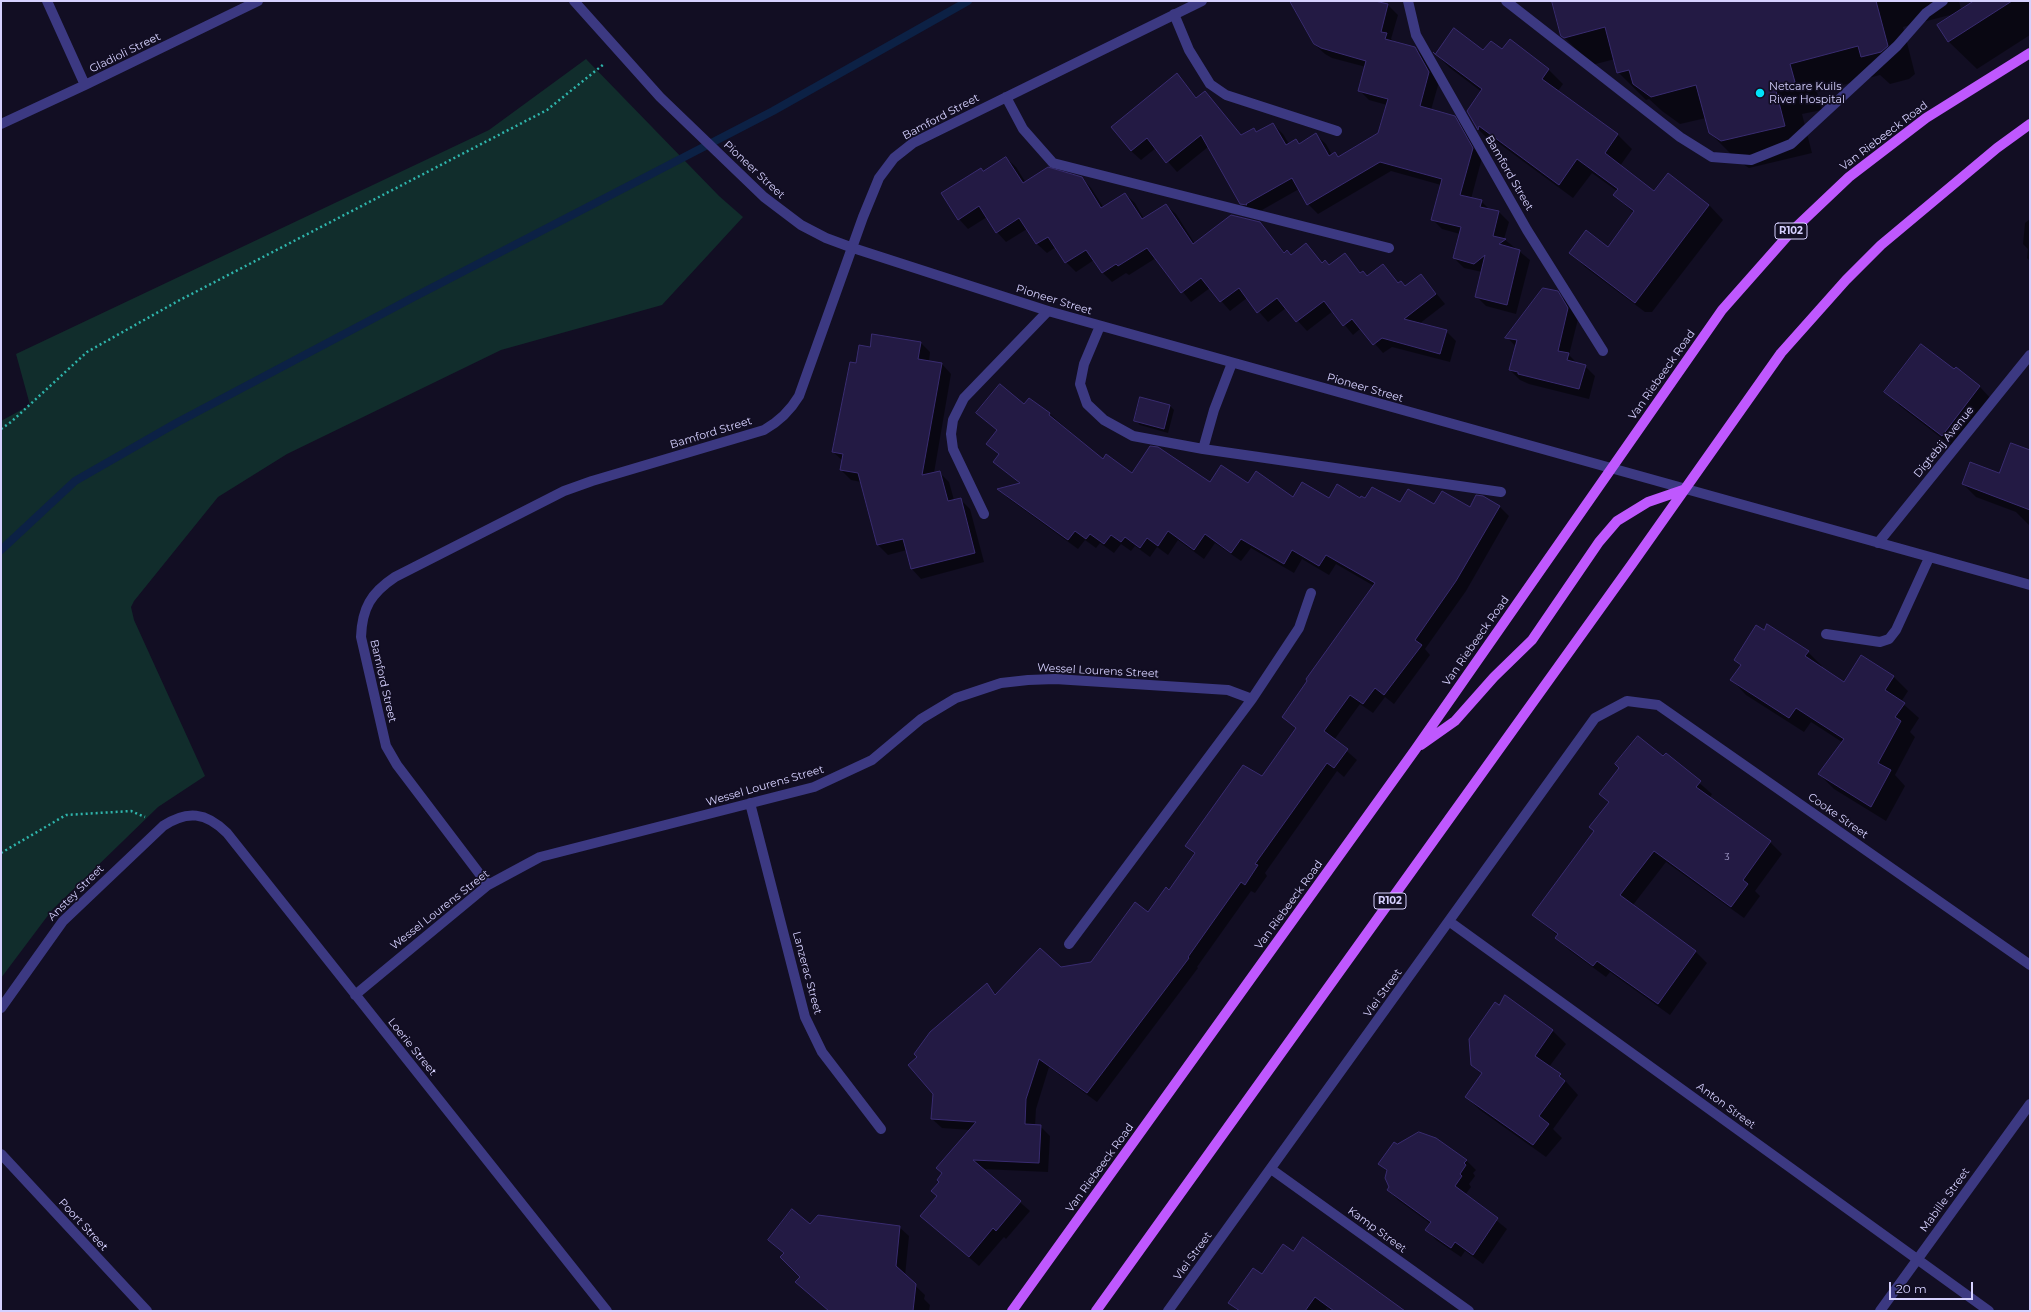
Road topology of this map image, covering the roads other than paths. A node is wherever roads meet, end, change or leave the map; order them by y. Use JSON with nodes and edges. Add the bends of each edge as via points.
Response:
{"nodes":[{"id":1,"x":47,"y":1,"type":"edge"},
{"id":2,"x":258,"y":1,"type":"edge"},
{"id":3,"x":574,"y":1,"type":"edge"},
{"id":4,"x":1202,"y":1,"type":"edge"},
{"id":5,"x":1408,"y":1,"type":"edge"},
{"id":6,"x":1506,"y":1,"type":"edge"},
{"id":7,"x":1943,"y":1,"type":"edge"},
{"id":8,"x":1174,"y":14,"type":"junction"},
{"id":9,"x":2030,"y":53,"type":"edge"},
{"id":10,"x":85,"y":85,"type":"junction"},
{"id":11,"x":1006,"y":97,"type":"junction"},
{"id":12,"x":1,"y":124,"type":"edge"},
{"id":13,"x":2030,"y":124,"type":"edge"},
{"id":14,"x":1336,"y":131,"type":"dead end"},
{"id":15,"x":852,"y":248,"type":"junction"},
{"id":16,"x":1389,"y":248,"type":"dead end"},
{"id":17,"x":1048,"y":311,"type":"junction"},
{"id":18,"x":1100,"y":326,"type":"junction"},
{"id":19,"x":1603,"y":351,"type":"dead end"},
{"id":20,"x":2030,"y":355,"type":"edge"},
{"id":21,"x":1232,"y":363,"type":"junction"},
{"id":22,"x":1203,"y":449,"type":"junction"},
{"id":23,"x":1612,"y":469,"type":"junction"},
{"id":24,"x":1683,"y":490,"type":"junction"},
{"id":25,"x":1501,"y":492,"type":"dead end"},
{"id":26,"x":984,"y":514,"type":"dead end"},
{"id":27,"x":1878,"y":543,"type":"junction"},
{"id":28,"x":1928,"y":558,"type":"junction"},
{"id":29,"x":2030,"y":585,"type":"edge"},
{"id":30,"x":1311,"y":593,"type":"dead end"},
{"id":31,"x":1826,"y":634,"type":"dead end"},
{"id":32,"x":1252,"y":699,"type":"junction"},
{"id":33,"x":1627,"y":701,"type":"joint"},
{"id":34,"x":1415,"y":750,"type":"junction"},
{"id":35,"x":750,"y":803,"type":"junction"},
{"id":36,"x":187,"y":815,"type":"joint"},
{"id":37,"x":488,"y":885,"type":"junction"},
{"id":38,"x":1450,"y":922,"type":"junction"},
{"id":39,"x":1069,"y":944,"type":"dead end"},
{"id":40,"x":2030,"y":965,"type":"edge"},
{"id":41,"x":355,"y":995,"type":"junction"},
{"id":42,"x":1,"y":1008,"type":"edge"},
{"id":43,"x":2030,"y":1104,"type":"edge"},
{"id":44,"x":881,"y":1129,"type":"dead end"},
{"id":45,"x":1,"y":1154,"type":"edge"},
{"id":46,"x":1271,"y":1169,"type":"junction"},
{"id":47,"x":1917,"y":1259,"type":"junction"},
{"id":48,"x":604,"y":1308,"type":"edge"},
{"id":49,"x":147,"y":1311,"type":"edge"},
{"id":50,"x":593,"y":1311,"type":"edge"},
{"id":51,"x":1012,"y":1311,"type":"edge"},
{"id":52,"x":1096,"y":1311,"type":"edge"},
{"id":53,"x":1168,"y":1311,"type":"edge"},
{"id":54,"x":1469,"y":1311,"type":"edge"},
{"id":55,"x":1880,"y":1311,"type":"edge"},
{"id":56,"x":1989,"y":1311,"type":"edge"}],
"edges":[{"from":1,"to":10,"type":"street"},
{"from":2,"to":10,"type":"street","name":"Gladioli Street"},
{"from":3,"to":15,"type":"street","name":"Pioneer Street","via":[[660,97],[778,209],[826,238]]},
{"from":4,"to":8,"type":"street","name":"Bamford Street"},
{"from":5,"to":19,"type":"street","name":"Bamford Street","via":[[1416,35],[1527,230]]},
{"from":6,"to":7,"type":"street","via":[[1680,137],[1712,157],[1751,160],[1791,144],[1898,46],[1926,13]]},
{"from":8,"to":11,"type":"street","name":"Bamford Street"},
{"from":8,"to":14,"type":"street","via":[[1189,50],[1210,84],[1226,95]]},
{"from":9,"to":23,"type":"main road","name":"Van Riebeeck Road","number":"R102","via":[[1926,118],[1849,177],[1791,232],[1722,310]]},
{"from":10,"to":12,"type":"street","name":"Gladioli Street"},
{"from":11,"to":15,"type":"street","name":"Bamford Street","via":[[913,143],[894,158],[880,178]]},
{"from":11,"to":16,"type":"street","via":[[1023,129],[1053,163]]},
{"from":13,"to":24,"type":"main road","number":"R102","via":[[1997,148],[1887,240],[1846,280],[1781,353]]},
{"from":15,"to":17,"type":"street","name":"Pioneer Street"},
{"from":15,"to":37,"type":"street","name":"Bamford Street","via":[[799,396],[792,407],[774,424],[764,430],[564,492],[395,577],[372,596],[361,622],[361,637],[386,746],[397,765]]},
{"from":17,"to":18,"type":"street","name":"Pioneer Street"},
{"from":17,"to":26,"type":"street","via":[[964,398],[953,420],[953,449]]},
{"from":18,"to":21,"type":"street","name":"Pioneer Street"},
{"from":18,"to":22,"type":"street","via":[[1084,364],[1080,384],[1087,404],[1104,420],[1133,436]]},
{"from":20,"to":27,"type":"street","name":"Digtebij Avenue"},
{"from":21,"to":22,"type":"street","via":[[1214,410]]},
{"from":21,"to":23,"type":"street","name":"Pioneer Street"},
{"from":22,"to":25,"type":"street"},
{"from":23,"to":24,"type":"street","name":"Pioneer Street"},
{"from":23,"to":34,"type":"main road","name":"Van Riebeeck Road","number":"R102"},
{"from":24,"to":27,"type":"street"},
{"from":24,"to":34,"type":"main road","via":[[1648,502],[1617,521],[1599,542],[1532,640],[1494,677],[1455,721]]},
{"from":24,"to":52,"type":"main road","number":"R102"},
{"from":27,"to":28,"type":"street"},
{"from":28,"to":29,"type":"street"},
{"from":28,"to":31,"type":"street","via":[[1896,630],[1889,639],[1880,642]]},
{"from":30,"to":32,"type":"street","via":[[1299,628]]},
{"from":32,"to":35,"type":"street","name":"Wessel Lourens Street","via":[[1228,690],[1055,679],[1001,683],[969,693],[938,708],[872,760],[847,773],[814,787]]},
{"from":32,"to":39,"type":"street"},
{"from":33,"to":38,"type":"street","name":"Vlei Street","via":[[1595,718]]},
{"from":33,"to":40,"type":"street","name":"Cooke Street","via":[[1658,705]]},
{"from":34,"to":51,"type":"main road","name":"Van Riebeeck Road","number":"R102"},
{"from":35,"to":37,"type":"street","name":"Wessel Lourens Street","via":[[540,857]]},
{"from":35,"to":44,"type":"street","name":"Lanzerac Street","via":[[805,1017],[822,1052]]},
{"from":36,"to":41,"type":"street","name":"Loerie Street","via":[[210,818],[227,833]]},
{"from":36,"to":42,"type":"street","name":"Anstey Street","via":[[174,818],[163,826],[63,921]]},
{"from":37,"to":41,"type":"street","name":"Wessel Lourens Street"},
{"from":38,"to":46,"type":"street","name":"Vlei Street"},
{"from":38,"to":47,"type":"street","name":"Anton Street"},
{"from":41,"to":48,"type":"street","name":"Loerie Street"},
{"from":43,"to":47,"type":"street","name":"Mabille Street"},
{"from":45,"to":49,"type":"street","name":"Poort Street"},
{"from":46,"to":53,"type":"street","name":"Vlei Street"},
{"from":46,"to":54,"type":"street","name":"Kamp Street"},
{"from":47,"to":55,"type":"street","name":"Mabille Street"},
{"from":47,"to":56,"type":"street","name":"Anton Street"},
{"from":48,"to":50,"type":"street"}]}
